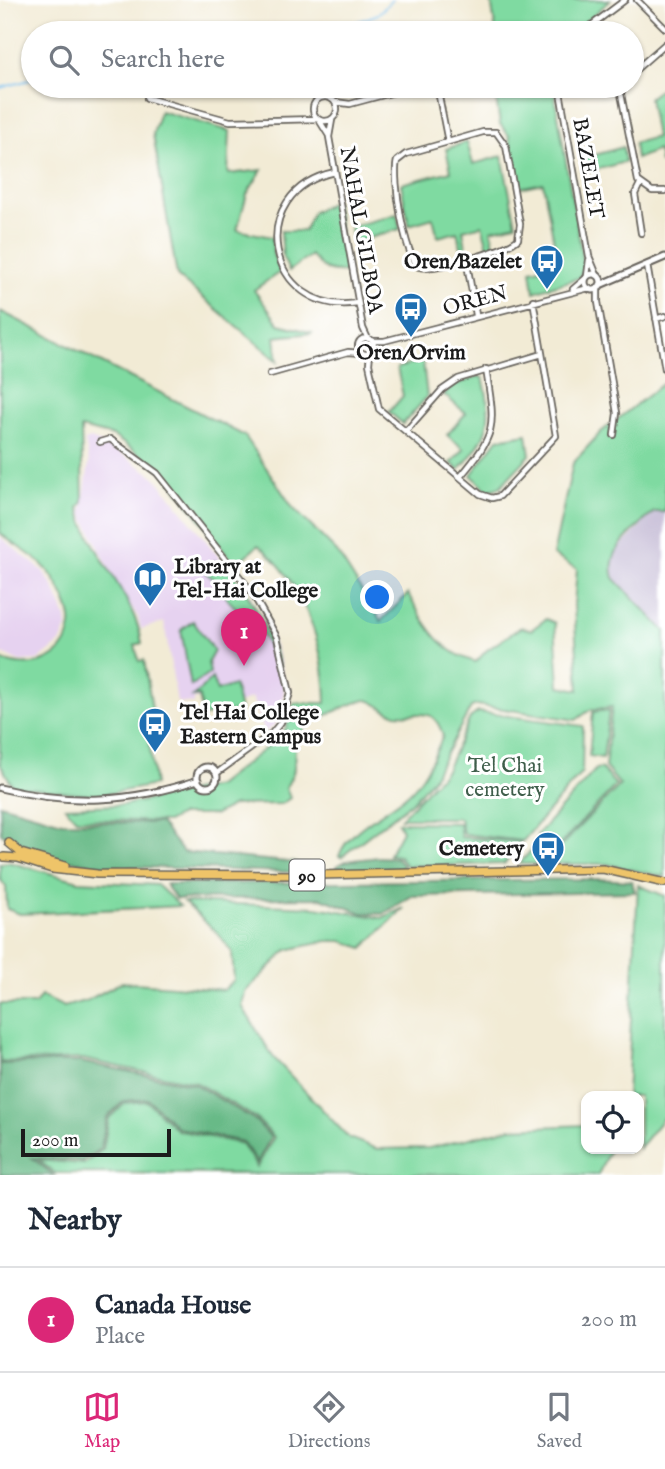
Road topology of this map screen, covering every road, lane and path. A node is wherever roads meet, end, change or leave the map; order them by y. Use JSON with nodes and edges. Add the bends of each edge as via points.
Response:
{"nodes":[{"id":1,"x":625,"y":0,"type":"edge"},
{"id":2,"x":637,"y":0,"type":"edge"},
{"id":3,"x":597,"y":21,"type":"edge"},
{"id":4,"x":665,"y":28,"type":"edge"},
{"id":5,"x":665,"y":44,"type":"edge"},
{"id":6,"x":644,"y":62,"type":"edge"},
{"id":7,"x":147,"y":98,"type":"dead end"},
{"id":8,"x":321,"y":98,"type":"edge"},
{"id":9,"x":325,"y":98,"type":"edge"},
{"id":10,"x":372,"y":98,"type":"edge"},
{"id":11,"x":439,"y":98,"type":"edge"},
{"id":12,"x":561,"y":98,"type":"edge"},
{"id":13,"x":625,"y":98,"type":"edge"},
{"id":14,"x":335,"y":102,"type":"junction"},
{"id":15,"x":350,"y":104,"type":"junction"},
{"id":16,"x":314,"y":106,"type":"junction"},
{"id":17,"x":334,"y":118,"type":"junction"},
{"id":18,"x":300,"y":119,"type":"junction"},
{"id":19,"x":318,"y":119,"type":"junction"},
{"id":20,"x":329,"y":137,"type":"junction"},
{"id":21,"x":448,"y":142,"type":"junction"},
{"id":22,"x":335,"y":172,"type":"junction"},
{"id":23,"x":641,"y":184,"type":"junction"},
{"id":24,"x":665,"y":191,"type":"edge"},
{"id":25,"x":641,"y":233,"type":"dead end"},
{"id":26,"x":589,"y":256,"type":"junction"},
{"id":27,"x":665,"y":257,"type":"edge"},
{"id":28,"x":466,"y":258,"type":"junction"},
{"id":29,"x":646,"y":265,"type":"junction"},
{"id":30,"x":620,"y":275,"type":"junction"},
{"id":31,"x":598,"y":276,"type":"junction"},
{"id":32,"x":586,"y":277,"type":"junction"},
{"id":33,"x":599,"y":286,"type":"junction"},
{"id":34,"x":590,"y":289,"type":"junction"},
{"id":35,"x":570,"y":291,"type":"junction"},
{"id":36,"x":533,"y":300,"type":"junction"},
{"id":37,"x":597,"y":302,"type":"junction"},
{"id":38,"x":358,"y":303,"type":"junction"},
{"id":39,"x":476,"y":315,"type":"junction"},
{"id":40,"x":665,"y":316,"type":"edge"},
{"id":41,"x":656,"y":319,"type":"junction"},
{"id":42,"x":363,"y":328,"type":"junction"},
{"id":43,"x":370,"y":340,"type":"junction"},
{"id":44,"x":388,"y":340,"type":"junction"},
{"id":45,"x":360,"y":342,"type":"junction"},
{"id":46,"x":372,"y":351,"type":"junction"},
{"id":47,"x":348,"y":352,"type":"junction"},
{"id":48,"x":362,"y":353,"type":"junction"},
{"id":49,"x":542,"y":354,"type":"junction"},
{"id":50,"x":369,"y":364,"type":"junction"},
{"id":51,"x":486,"y":369,"type":"junction"},
{"id":52,"x":665,"y":369,"type":"edge"},
{"id":53,"x":270,"y":374,"type":"dead end"},
{"id":54,"x":406,"y":431,"type":"junction"},
{"id":55,"x":614,"y":435,"type":"dead end"},
{"id":56,"x":100,"y":442,"type":"dead end"},
{"id":57,"x":460,"y":477,"type":"junction"},
{"id":58,"x":216,"y":773,"type":"junction"},
{"id":59,"x":198,"y":780,"type":"junction"},
{"id":60,"x":0,"y":788,"type":"edge"},
{"id":61,"x":0,"y":837,"type":"edge"},
{"id":62,"x":9,"y":843,"type":"junction"},
{"id":63,"x":2,"y":857,"type":"edge"},
{"id":64,"x":97,"y":874,"type":"junction"},
{"id":65,"x":665,"y":883,"type":"edge"}],
"edges":[{"from":1,"to":3,"type":"street"},
{"from":2,"to":4,"type":"street"},
{"from":5,"to":6,"type":"street"},
{"from":7,"to":18,"type":"street","via":[[230,121]]},
{"from":8,"to":16,"type":"street"},
{"from":9,"to":14,"type":"street"},
{"from":10,"to":15,"type":"street"},
{"from":11,"to":21,"type":"street"},
{"from":12,"to":26,"type":"street","name":"BAZELET"},
{"from":13,"to":23,"type":"street","via":[[634,171]]},
{"from":14,"to":15,"type":"street"},
{"from":14,"to":17,"type":"street","name":"NAHAL GILBOA"},
{"from":15,"to":17,"type":"street"},
{"from":16,"to":18,"type":"street"},
{"from":16,"to":19,"type":"street","name":"NAHAL GILBOA"},
{"from":17,"to":19,"type":"street"},
{"from":17,"to":20,"type":"street","name":"NAHAL GILBOA"},
{"from":18,"to":19,"type":"street"},
{"from":19,"to":20,"type":"street","name":"NAHAL GILBOA"},
{"from":20,"to":22,"type":"street","name":"NAHAL GILBOA"},
{"from":21,"to":28,"type":"street","via":[[401,156],[395,179],[413,263],[425,268]]},
{"from":21,"to":28,"type":"street","via":[[489,131],[501,135],[520,225],[514,243]]},
{"from":22,"to":38,"type":"street","name":"NAHAL GILBOA"},
{"from":22,"to":38,"type":"street","via":[[307,182],[290,198],[277,226],[278,252],[289,277],[311,296],[335,304]]},
{"from":23,"to":24,"type":"street","via":[[652,191]]},
{"from":23,"to":25,"type":"street","via":[[635,197]]},
{"from":26,"to":31,"type":"street","name":"BAZELET"},
{"from":26,"to":32,"type":"street","name":"BAZELET"},
{"from":27,"to":29,"type":"street"},
{"from":28,"to":39,"type":"street"},
{"from":29,"to":30,"type":"street"},
{"from":29,"to":41,"type":"street"},
{"from":30,"to":31,"type":"street"},
{"from":30,"to":33,"type":"street"},
{"from":31,"to":32,"type":"street"},
{"from":31,"to":33,"type":"street"},
{"from":32,"to":34,"type":"street"},
{"from":32,"to":35,"type":"street","name":"OREN"},
{"from":33,"to":34,"type":"street"},
{"from":33,"to":37,"type":"street"},
{"from":34,"to":35,"type":"street","name":"OREN"},
{"from":34,"to":37,"type":"street"},
{"from":35,"to":36,"type":"street","name":"OREN"},
{"from":36,"to":39,"type":"street","name":"OREN"},
{"from":36,"to":49,"type":"street"},
{"from":37,"to":55,"type":"street","via":[[617,413]]},
{"from":38,"to":42,"type":"street","name":"NAHAL GILBOA"},
{"from":39,"to":44,"type":"street","name":"OREN"},
{"from":40,"to":41,"type":"street"},
{"from":41,"to":52,"type":"street"},
{"from":42,"to":43,"type":"street","name":"NAHAL GILBOA"},
{"from":42,"to":45,"type":"street","name":"NAHAL GILBOA"},
{"from":43,"to":44,"type":"street","name":"OREN"},
{"from":43,"to":45,"type":"street","name":"OREN"},
{"from":43,"to":46,"type":"street","name":"NAHAL GILBOA"},
{"from":44,"to":46,"type":"street","name":"OREN"},
{"from":45,"to":47,"type":"street"},
{"from":45,"to":48,"type":"street"},
{"from":46,"to":48,"type":"street"},
{"from":46,"to":50,"type":"street","name":"NAHAL GILBOA"},
{"from":47,"to":48,"type":"street"},
{"from":47,"to":53,"type":"street"},
{"from":48,"to":50,"type":"street"},
{"from":49,"to":51,"type":"street"},
{"from":49,"to":57,"type":"street","via":[[554,440],[500,496],[486,497]]},
{"from":50,"to":54,"type":"street","via":[[379,409]]},
{"from":51,"to":54,"type":"street","via":[[449,384]]},
{"from":51,"to":57,"type":"street","via":[[494,416],[491,432]]},
{"from":54,"to":57,"type":"street"},
{"from":56,"to":58,"type":"street","via":[[110,439],[157,473],[251,591],[277,637],[290,693],[281,722]]},
{"from":58,"to":59,"type":"street","via":[[203,768]]},
{"from":58,"to":59,"type":"street","via":[[212,786]]},
{"from":59,"to":60,"type":"street","via":[[160,793],[101,801],[58,800]]},
{"from":61,"to":62,"type":"highway","number":"90"},
{"from":62,"to":63,"type":"highway","number":"90","via":[[9,851]]},
{"from":62,"to":64,"type":"highway","number":"90","via":[[21,853]]},
{"from":63,"to":64,"type":"highway","number":"90"},
{"from":64,"to":65,"type":"highway","number":"90","via":[[603,869]]}]}
